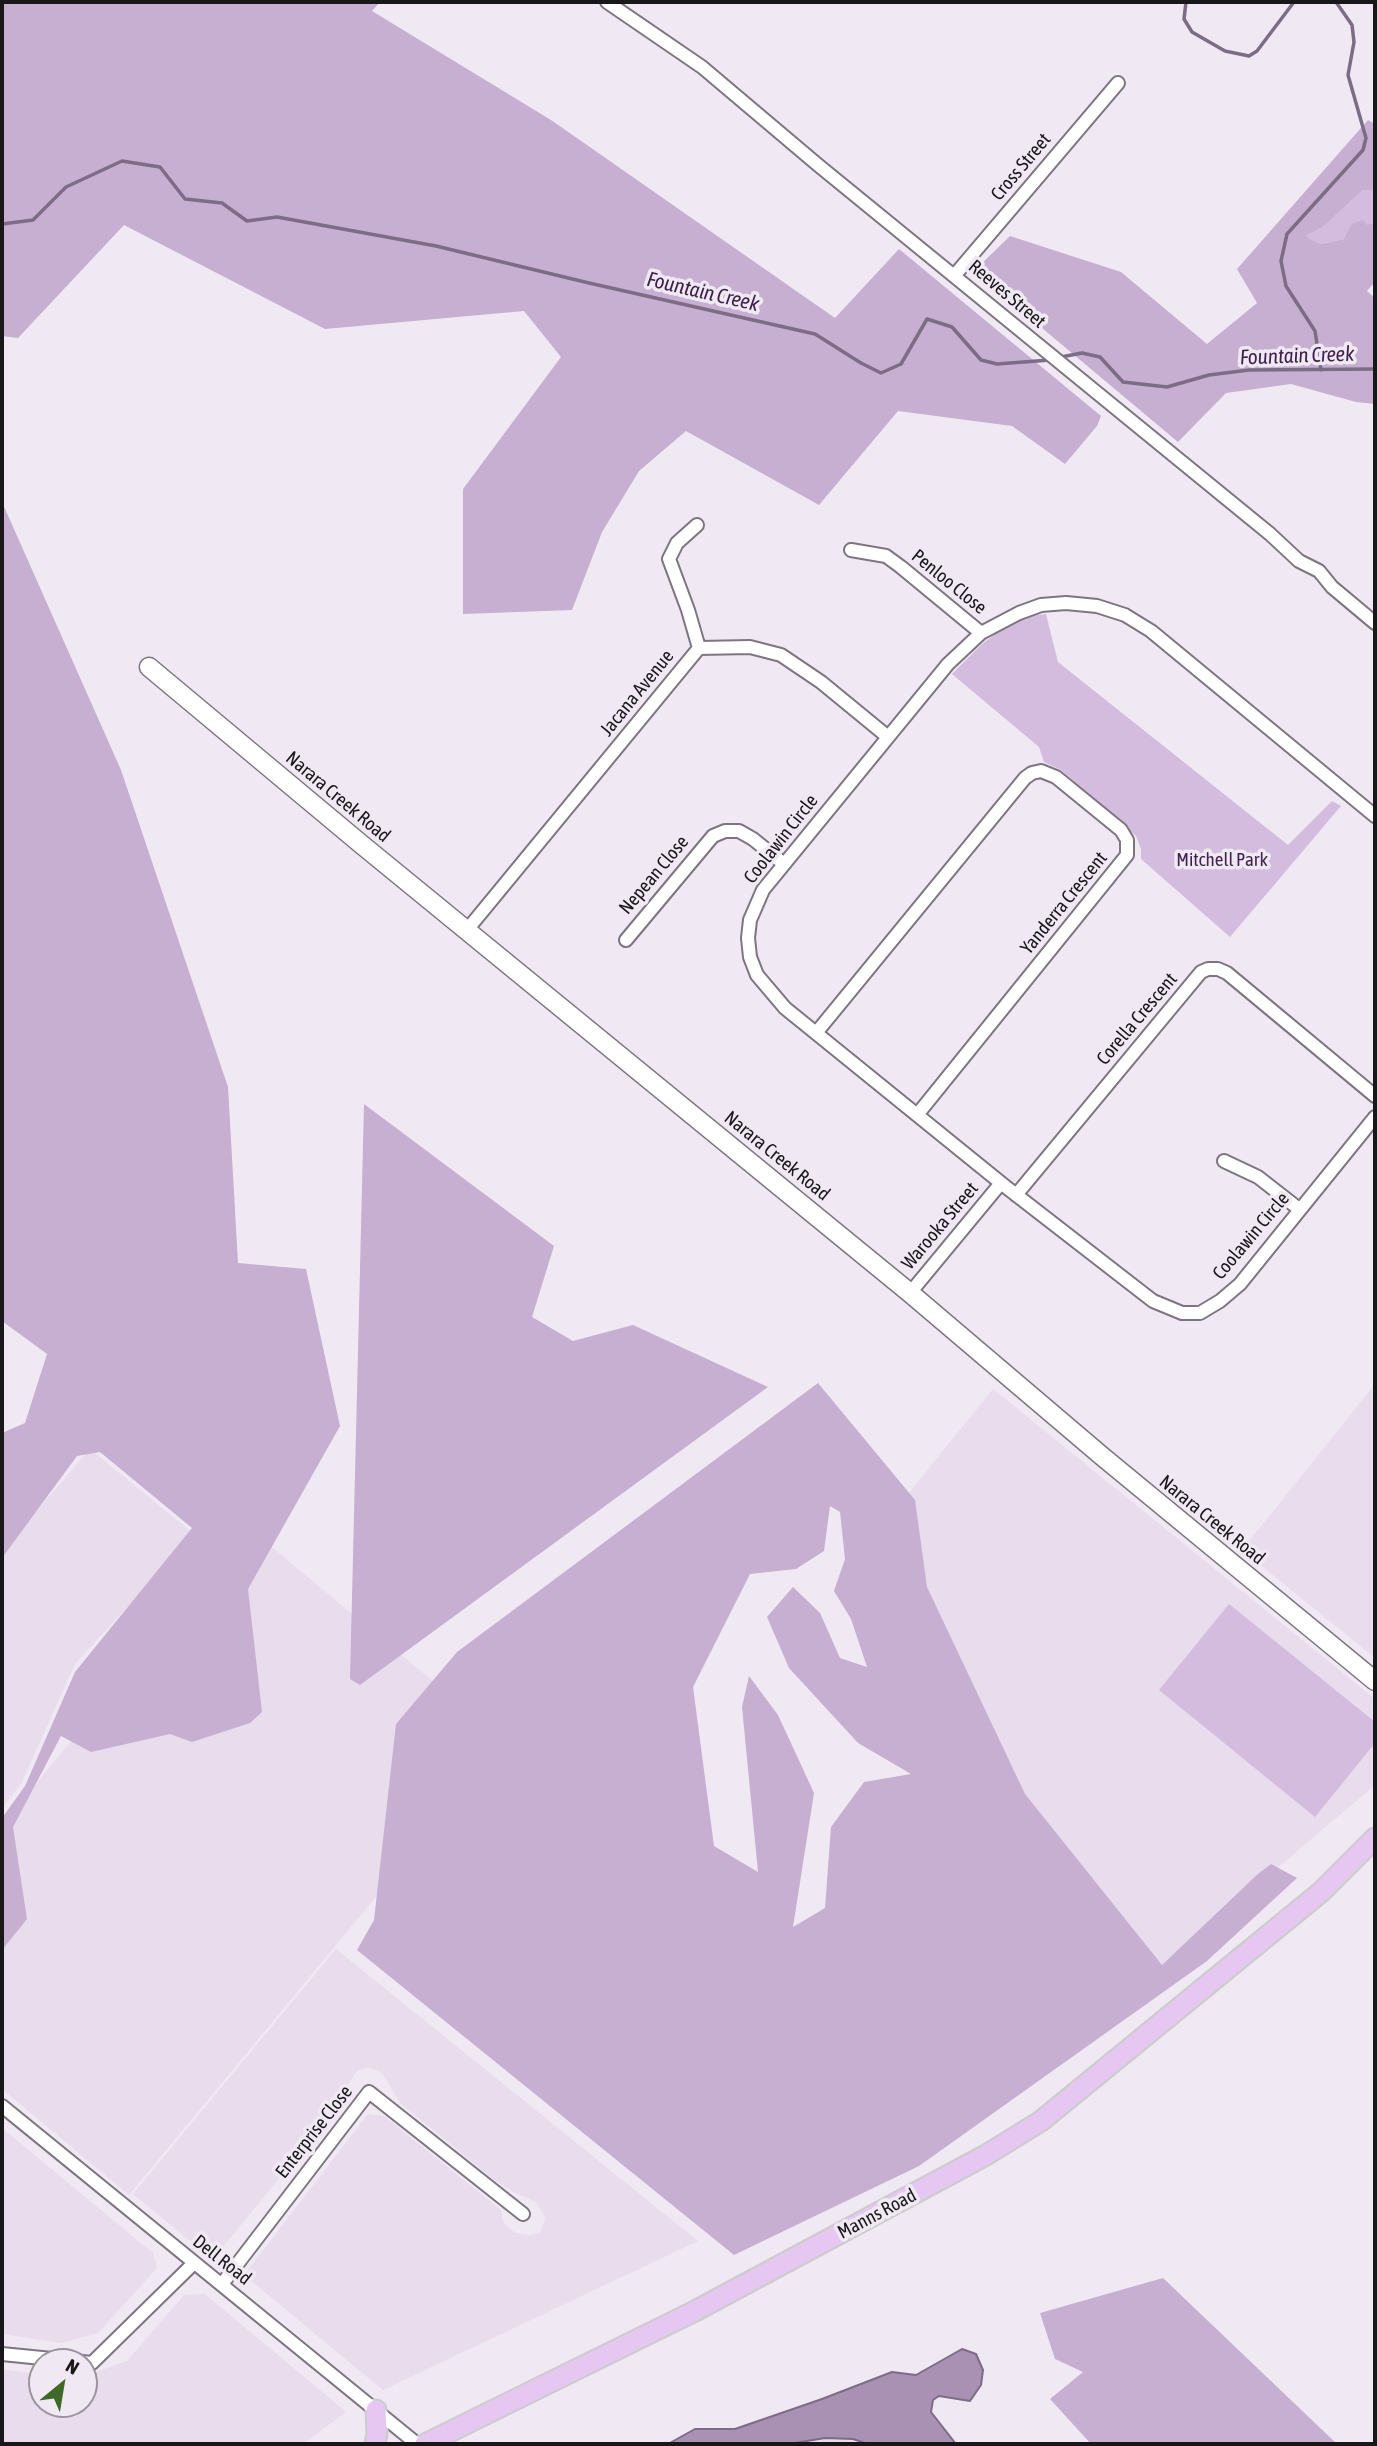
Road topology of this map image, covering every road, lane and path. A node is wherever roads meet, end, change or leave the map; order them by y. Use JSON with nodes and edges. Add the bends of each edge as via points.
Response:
{"nodes":[{"id":1,"x":607,"y":2,"type":"edge"},
{"id":2,"x":1118,"y":83,"type":"dead end"},
{"id":3,"x":954,"y":276,"type":"junction"},
{"id":4,"x":697,"y":525,"type":"dead end"},
{"id":5,"x":851,"y":550,"type":"dead end"},
{"id":6,"x":1375,"y":623,"type":"edge"},
{"id":7,"x":981,"y":633,"type":"junction"},
{"id":8,"x":699,"y":648,"type":"junction"},
{"id":9,"x":149,"y":667,"type":"dead end"},
{"id":10,"x":888,"y":737,"type":"junction"},
{"id":11,"x":1375,"y":816,"type":"edge"},
{"id":12,"x":784,"y":864,"type":"junction"},
{"id":13,"x":467,"y":930,"type":"junction"},
{"id":14,"x":626,"y":940,"type":"dead end"},
{"id":15,"x":816,"y":1033,"type":"junction"},
{"id":16,"x":1375,"y":1096,"type":"edge"},
{"id":17,"x":917,"y":1115,"type":"junction"},
{"id":18,"x":1375,"y":1117,"type":"edge"},
{"id":19,"x":1224,"y":1161,"type":"dead end"},
{"id":20,"x":1001,"y":1183,"type":"junction"},
{"id":21,"x":1016,"y":1195,"type":"junction"},
{"id":22,"x":1299,"y":1209,"type":"junction"},
{"id":23,"x":910,"y":1293,"type":"junction"},
{"id":24,"x":1375,"y":1681,"type":"edge"},
{"id":25,"x":1375,"y":1822,"type":"edge"},
{"id":26,"x":1375,"y":1838,"type":"edge"},
{"id":27,"x":1287,"y":1919,"type":"junction"},
{"id":28,"x":2,"y":2106,"type":"edge"},
{"id":29,"x":523,"y":2214,"type":"dead end"},
{"id":30,"x":194,"y":2263,"type":"junction"},
{"id":31,"x":222,"y":2284,"type":"junction"},
{"id":32,"x":2,"y":2354,"type":"edge"},
{"id":33,"x":376,"y":2410,"type":"junction"},
{"id":34,"x":375,"y":2444,"type":"edge"},
{"id":35,"x":417,"y":2444,"type":"edge"},
{"id":36,"x":425,"y":2444,"type":"edge"}],
"edges":[{"from":1,"to":3,"type":"street","name":"Reeves Street","via":[[702,67]]},
{"from":2,"to":3,"type":"street","name":"Cross Street"},
{"from":3,"to":6,"type":"street","name":"Reeves Street","via":[[1299,561],[1319,571]]},
{"from":4,"to":8,"type":"street","via":[[677,543],[669,559]]},
{"from":5,"to":7,"type":"street","name":"Penloo Close","via":[[886,556]]},
{"from":7,"to":10,"type":"street","name":"Coolawin Circle","via":[[948,664]]},
{"from":7,"to":11,"type":"street","name":"Coolawin Circle","via":[[1019,612],[1041,606],[1097,606],[1125,615],[1152,631]]},
{"from":8,"to":10,"type":"street","name":"Jacana Avenue","via":[[750,647],[781,655]]},
{"from":8,"to":13,"type":"street","name":"Jacana Avenue"},
{"from":9,"to":13,"type":"street","name":"Narara Creek Road"},
{"from":10,"to":12,"type":"street","name":"Coolawin Circle"},
{"from":12,"to":14,"type":"street","name":"Nepean Close","via":[[739,831],[713,836]]},
{"from":12,"to":15,"type":"street","name":"Coolawin Circle","via":[[755,905],[748,938],[750,957],[769,992]]},
{"from":13,"to":23,"type":"street","name":"Narara Creek Road"},
{"from":15,"to":17,"type":"street","name":"Coolawin Circle"},
{"from":15,"to":17,"type":"street","name":"Yanderra Crescent","via":[[1025,778],[1041,771],[1056,777],[1121,830],[1128,840],[1127,855]]},
{"from":16,"to":21,"type":"street","name":"Corella Crescent","via":[[1227,973],[1208,969],[1200,972]]},
{"from":17,"to":20,"type":"street","name":"Coolawin Circle"},
{"from":18,"to":22,"type":"street","name":"Coolawin Circle"},
{"from":19,"to":22,"type":"street","via":[[1258,1177]]},
{"from":20,"to":21,"type":"street","name":"Coolawin Circle"},
{"from":20,"to":23,"type":"street","name":"Warooka Street"},
{"from":21,"to":22,"type":"street","name":"Coolawin Circle","via":[[1153,1301],[1182,1313],[1200,1313],[1240,1284]]},
{"from":23,"to":24,"type":"street","name":"Narara Creek Road"},
{"from":25,"to":27,"type":"main road","name":"Manns Road"},
{"from":26,"to":27,"type":"main road","name":"Manns Road"},
{"from":27,"to":36,"type":"main road","name":"Manns Road","via":[[1041,2121],[986,2155],[695,2311]]},
{"from":28,"to":30,"type":"street","name":"Dell Road"},
{"from":29,"to":31,"type":"street","name":"Enterprise Close","via":[[369,2092]]},
{"from":30,"to":31,"type":"street","name":"Dell Road"},
{"from":30,"to":32,"type":"street","via":[[92,2363]]},
{"from":31,"to":33,"type":"street","name":"Dell Road"},
{"from":33,"to":34,"type":"main road"},
{"from":33,"to":35,"type":"street","name":"Dell Road"}]}
